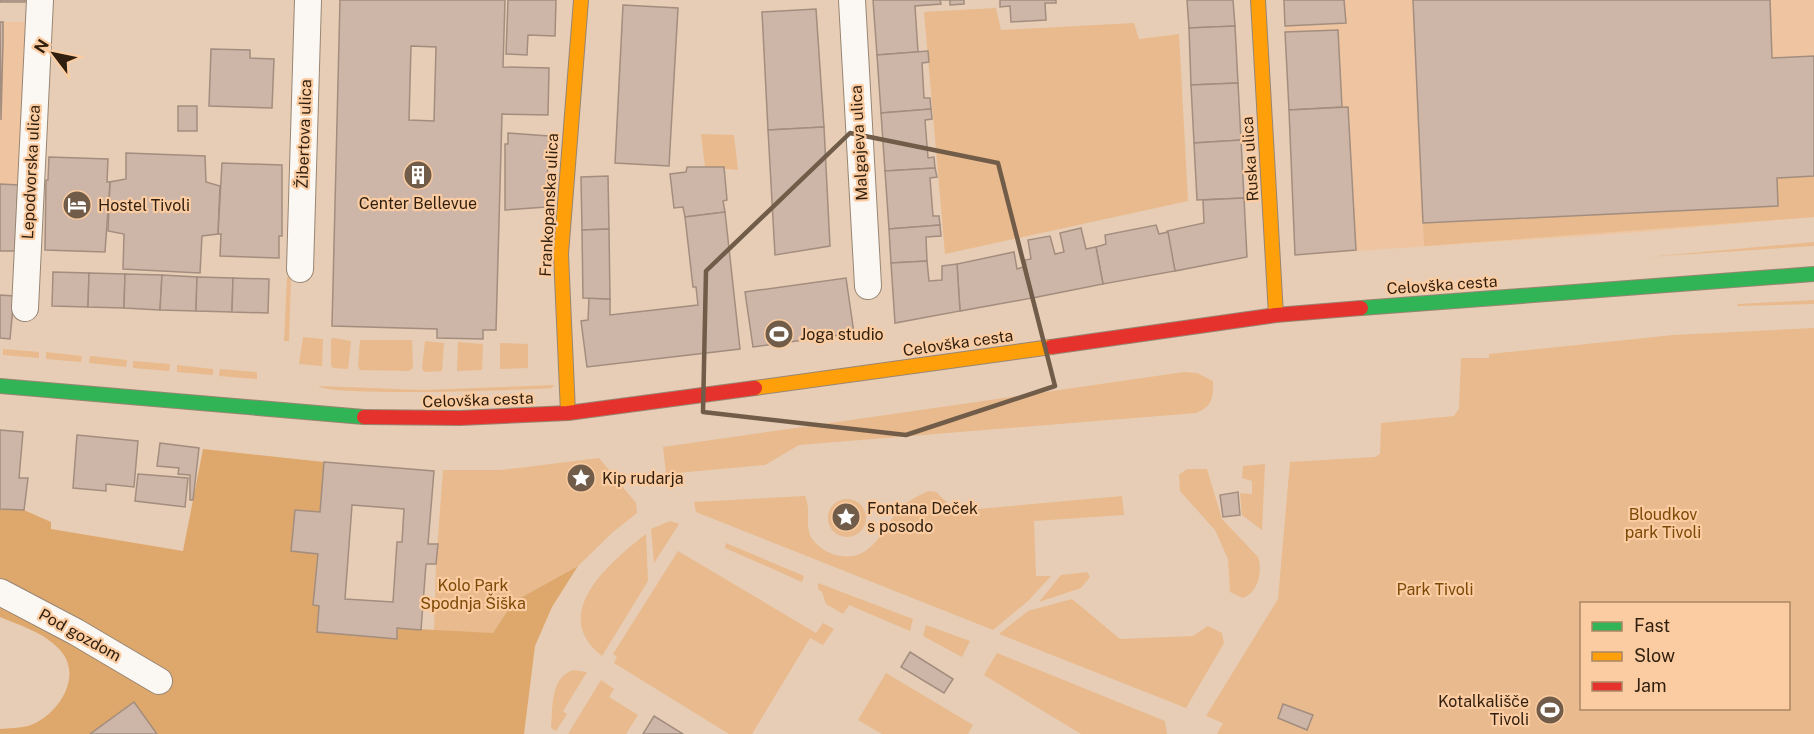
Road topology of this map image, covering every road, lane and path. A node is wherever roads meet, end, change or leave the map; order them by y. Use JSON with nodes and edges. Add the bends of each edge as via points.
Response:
{"nodes":[{"id":1,"x":40,"y":0,"type":"edge"},
{"id":2,"x":308,"y":0,"type":"edge"},
{"id":3,"x":582,"y":0,"type":"edge"},
{"id":4,"x":852,"y":0,"type":"edge"},
{"id":5,"x":1258,"y":0,"type":"edge"},
{"id":6,"x":300,"y":268,"type":"dead end"},
{"id":7,"x":1814,"y":273,"type":"edge"},
{"id":8,"x":868,"y":286,"type":"dead end"},
{"id":9,"x":25,"y":308,"type":"dead end"},
{"id":10,"x":1276,"y":315,"type":"junction"},
{"id":11,"x":0,"y":386,"type":"edge"},
{"id":12,"x":568,"y":413,"type":"junction"},
{"id":13,"x":0,"y":592,"type":"edge"},
{"id":14,"x":159,"y":681,"type":"dead end"}],
"edges":[{"from":1,"to":9,"type":"street","name":"Lepodvorska ulica"},
{"from":2,"to":6,"type":"street","name":"Žibertova ulica"},
{"from":3,"to":12,"type":"main road","name":"Frankopanska ulica","via":[[566,155],[561,285]]},
{"from":4,"to":8,"type":"street","name":"Malgajeva ulica"},
{"from":5,"to":10,"type":"main road","name":"Ruska ulica"},
{"from":7,"to":10,"type":"main road","name":"Celovška cesta"},
{"from":10,"to":12,"type":"main road","name":"Celovška cesta"},
{"from":11,"to":12,"type":"main road","name":"Celovška cesta","via":[[343,417],[460,418]]},
{"from":13,"to":14,"type":"street","name":"Pod gozdom"}]}
